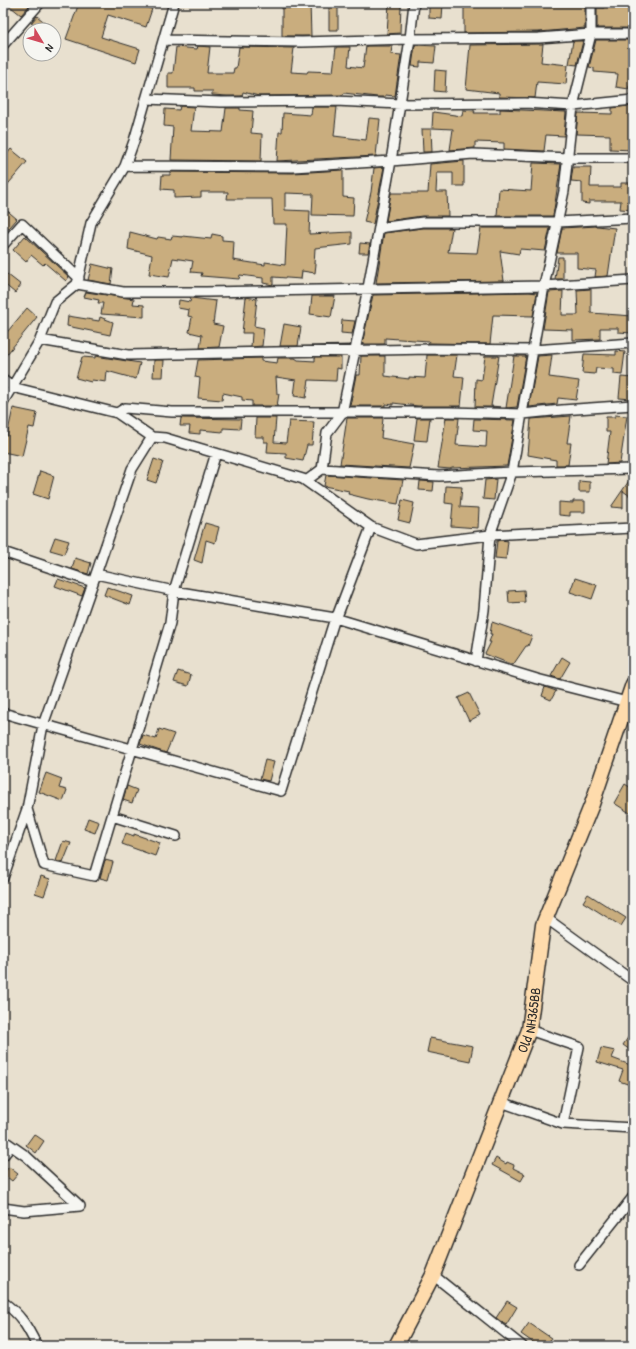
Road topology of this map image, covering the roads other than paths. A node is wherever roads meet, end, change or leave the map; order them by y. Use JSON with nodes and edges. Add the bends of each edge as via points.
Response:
{"nodes":[{"id":1,"x":40,"y":3,"type":"edge"},
{"id":2,"x":174,"y":3,"type":"edge"},
{"id":3,"x":414,"y":3,"type":"edge"},
{"id":4,"x":591,"y":3,"type":"edge"},
{"id":5,"x":591,"y":34,"type":"junction"},
{"id":6,"x":633,"y":34,"type":"edge"},
{"id":7,"x":410,"y":39,"type":"junction"},
{"id":8,"x":164,"y":40,"type":"junction"},
{"id":9,"x":3,"y":45,"type":"edge"},
{"id":10,"x":146,"y":99,"type":"junction"},
{"id":11,"x":633,"y":100,"type":"edge"},
{"id":12,"x":401,"y":104,"type":"junction"},
{"id":13,"x":573,"y":106,"type":"junction"},
{"id":14,"x":568,"y":158,"type":"junction"},
{"id":15,"x":633,"y":158,"type":"edge"},
{"id":16,"x":392,"y":161,"type":"junction"},
{"id":17,"x":124,"y":166,"type":"junction"},
{"id":18,"x":633,"y":218,"type":"edge"},
{"id":19,"x":558,"y":222,"type":"junction"},
{"id":20,"x":379,"y":228,"type":"junction"},
{"id":21,"x":3,"y":245,"type":"edge"},
{"id":22,"x":633,"y":280,"type":"edge"},
{"id":23,"x":78,"y":281,"type":"junction"},
{"id":24,"x":544,"y":286,"type":"junction"},
{"id":25,"x":368,"y":288,"type":"junction"},
{"id":26,"x":40,"y":340,"type":"junction"},
{"id":27,"x":633,"y":343,"type":"edge"},
{"id":28,"x":355,"y":350,"type":"junction"},
{"id":29,"x":533,"y":350,"type":"junction"},
{"id":30,"x":3,"y":380,"type":"edge"},
{"id":31,"x":12,"y":388,"type":"junction"},
{"id":32,"x":3,"y":402,"type":"edge"},
{"id":33,"x":633,"y":406,"type":"edge"},
{"id":34,"x":117,"y":413,"type":"junction"},
{"id":35,"x":342,"y":413,"type":"junction"},
{"id":36,"x":523,"y":414,"type":"junction"},
{"id":37,"x":152,"y":437,"type":"junction"},
{"id":38,"x":216,"y":453,"type":"junction"},
{"id":39,"x":322,"y":469,"type":"junction"},
{"id":40,"x":633,"y":469,"type":"edge"},
{"id":41,"x":512,"y":472,"type":"junction"},
{"id":42,"x":306,"y":481,"type":"junction"},
{"id":43,"x":371,"y":527,"type":"junction"},
{"id":44,"x":633,"y":528,"type":"edge"},
{"id":45,"x":490,"y":535,"type":"junction"},
{"id":46,"x":3,"y":552,"type":"edge"},
{"id":47,"x":94,"y":578,"type":"junction"},
{"id":48,"x":174,"y":591,"type":"junction"},
{"id":49,"x":335,"y":618,"type":"junction"},
{"id":50,"x":476,"y":661,"type":"junction"},
{"id":51,"x":633,"y":684,"type":"edge"},
{"id":52,"x":627,"y":702,"type":"junction"},
{"id":53,"x":3,"y":713,"type":"edge"},
{"id":54,"x":43,"y":725,"type":"junction"},
{"id":55,"x":133,"y":748,"type":"junction"},
{"id":56,"x":27,"y":809,"type":"junction"},
{"id":57,"x":112,"y":816,"type":"junction"},
{"id":58,"x":176,"y":836,"type":"dead end"},
{"id":59,"x":3,"y":878,"type":"edge"},
{"id":60,"x":546,"y":918,"type":"junction"},
{"id":61,"x":633,"y":982,"type":"edge"},
{"id":62,"x":529,"y":1030,"type":"junction"},
{"id":63,"x":501,"y":1102,"type":"junction"},
{"id":64,"x":563,"y":1124,"type":"junction"},
{"id":65,"x":633,"y":1128,"type":"edge"},
{"id":66,"x":3,"y":1140,"type":"edge"},
{"id":67,"x":11,"y":1146,"type":"junction"},
{"id":68,"x":3,"y":1156,"type":"edge"},
{"id":69,"x":633,"y":1197,"type":"edge"},
{"id":70,"x":3,"y":1208,"type":"edge"},
{"id":71,"x":579,"y":1266,"type":"dead end"},
{"id":72,"x":433,"y":1275,"type":"junction"},
{"id":73,"x":3,"y":1302,"type":"edge"},
{"id":74,"x":37,"y":1346,"type":"edge"},
{"id":75,"x":396,"y":1346,"type":"edge"},
{"id":76,"x":522,"y":1346,"type":"edge"}],
"edges":[{"from":1,"to":9,"type":"street"},
{"from":2,"to":8,"type":"street"},
{"from":3,"to":7,"type":"street"},
{"from":4,"to":5,"type":"street"},
{"from":5,"to":6,"type":"street"},
{"from":5,"to":7,"type":"street","via":[[539,38]]},
{"from":5,"to":13,"type":"street"},
{"from":7,"to":8,"type":"street","via":[[302,42]]},
{"from":7,"to":12,"type":"street"},
{"from":8,"to":10,"type":"street"},
{"from":10,"to":12,"type":"street"},
{"from":10,"to":17,"type":"street"},
{"from":11,"to":13,"type":"street"},
{"from":12,"to":13,"type":"street","via":[[525,103]]},
{"from":12,"to":16,"type":"street"},
{"from":13,"to":14,"type":"street"},
{"from":14,"to":15,"type":"street"},
{"from":14,"to":16,"type":"street","via":[[473,154]]},
{"from":14,"to":19,"type":"street"},
{"from":16,"to":17,"type":"street","via":[[294,167]]},
{"from":16,"to":20,"type":"street"},
{"from":17,"to":23,"type":"street","via":[[91,223]]},
{"from":18,"to":19,"type":"street"},
{"from":19,"to":20,"type":"street","via":[[423,222]]},
{"from":19,"to":24,"type":"street"},
{"from":20,"to":25,"type":"street"},
{"from":21,"to":23,"type":"street","via":[[22,224]]},
{"from":22,"to":24,"type":"street"},
{"from":23,"to":25,"type":"street","via":[[123,292]]},
{"from":23,"to":26,"type":"street","via":[[55,302]]},
{"from":24,"to":25,"type":"street"},
{"from":24,"to":29,"type":"street"},
{"from":25,"to":28,"type":"street"},
{"from":26,"to":28,"type":"street","via":[[128,355]]},
{"from":26,"to":31,"type":"street"},
{"from":27,"to":29,"type":"street"},
{"from":28,"to":29,"type":"street"},
{"from":28,"to":35,"type":"street"},
{"from":29,"to":36,"type":"street"},
{"from":30,"to":31,"type":"street"},
{"from":31,"to":32,"type":"street"},
{"from":31,"to":34,"type":"street"},
{"from":33,"to":36,"type":"street"},
{"from":34,"to":35,"type":"street","via":[[125,408],[172,412]]},
{"from":34,"to":37,"type":"street"},
{"from":35,"to":36,"type":"street"},
{"from":35,"to":39,"type":"street","via":[[327,433]]},
{"from":36,"to":41,"type":"street"},
{"from":37,"to":38,"type":"street","via":[[165,438]]},
{"from":37,"to":47,"type":"street","via":[[132,469]]},
{"from":38,"to":42,"type":"street"},
{"from":38,"to":48,"type":"street"},
{"from":39,"to":41,"type":"street","via":[[439,476]]},
{"from":39,"to":42,"type":"street"},
{"from":40,"to":41,"type":"street"},
{"from":41,"to":45,"type":"street"},
{"from":42,"to":43,"type":"street"},
{"from":43,"to":45,"type":"street","via":[[416,544]]},
{"from":43,"to":49,"type":"street"},
{"from":44,"to":45,"type":"street"},
{"from":45,"to":50,"type":"street","via":[[484,610]]},
{"from":46,"to":47,"type":"street"},
{"from":47,"to":48,"type":"street"},
{"from":47,"to":54,"type":"street"},
{"from":48,"to":49,"type":"street"},
{"from":48,"to":55,"type":"street","via":[[170,623]]},
{"from":49,"to":50,"type":"street"},
{"from":49,"to":55,"type":"street","via":[[281,790]]},
{"from":50,"to":52,"type":"street"},
{"from":51,"to":52,"type":"main road","name":"Old NH365BB"},
{"from":52,"to":60,"type":"main road","name":"Old NH365BB","via":[[592,804]]},
{"from":53,"to":54,"type":"street"},
{"from":54,"to":55,"type":"street"},
{"from":54,"to":56,"type":"street"},
{"from":55,"to":57,"type":"street"},
{"from":56,"to":57,"type":"street","via":[[44,865],[94,876]]},
{"from":56,"to":59,"type":"street"},
{"from":57,"to":58,"type":"street"},
{"from":60,"to":61,"type":"street"},
{"from":60,"to":62,"type":"main road","name":"Old NH365BB"},
{"from":62,"to":63,"type":"main road","name":"Old NH365BB"},
{"from":62,"to":64,"type":"street","via":[[580,1047]]},
{"from":63,"to":64,"type":"street"},
{"from":63,"to":72,"type":"main road","name":"Old NH365BB"},
{"from":64,"to":65,"type":"street"},
{"from":66,"to":67,"type":"street"},
{"from":67,"to":68,"type":"street"},
{"from":67,"to":70,"type":"street","via":[[26,1156],[80,1206],[24,1211]]},
{"from":69,"to":71,"type":"street"},
{"from":72,"to":75,"type":"main road","name":"Old NH365BB"},
{"from":72,"to":76,"type":"street"},
{"from":73,"to":74,"type":"street","via":[[24,1321]]}]}
